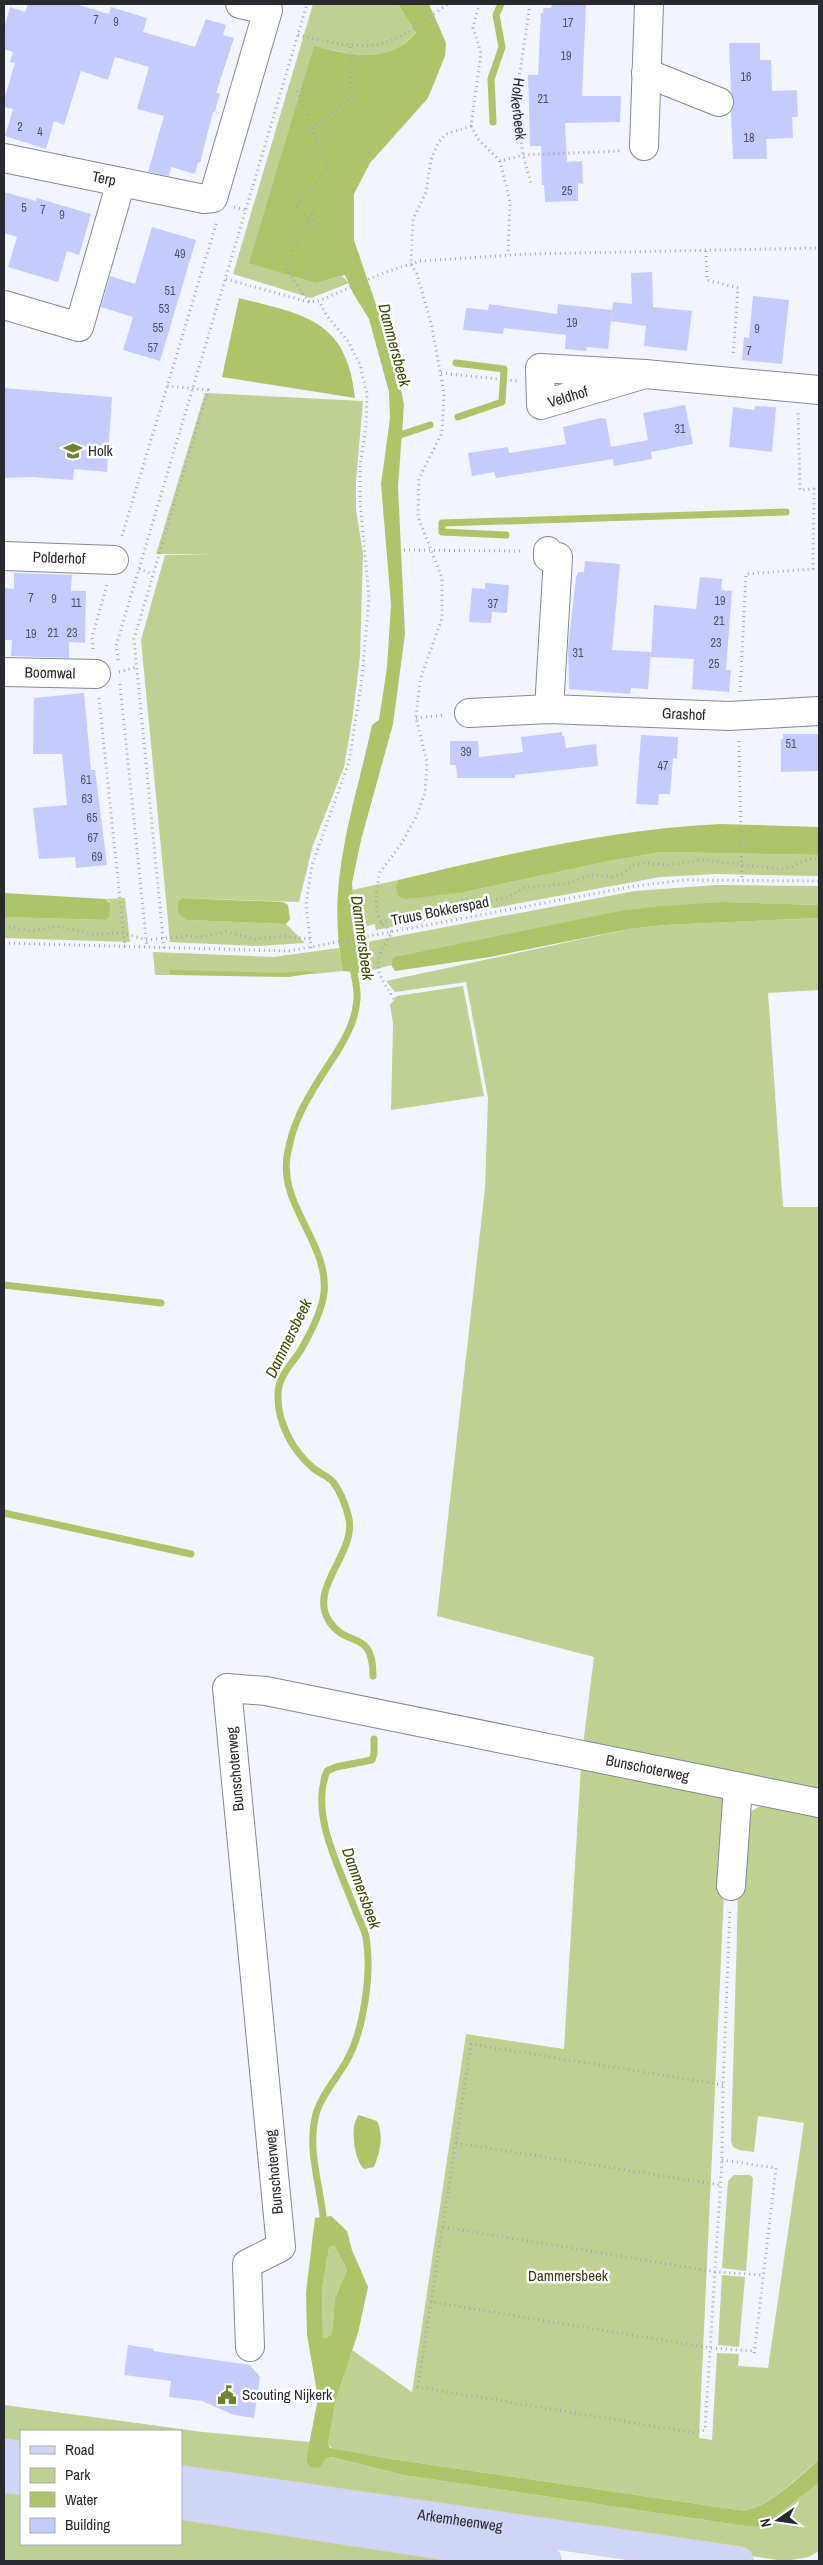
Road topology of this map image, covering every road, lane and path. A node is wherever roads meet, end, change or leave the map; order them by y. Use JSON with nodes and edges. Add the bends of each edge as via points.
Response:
{"nodes":[{"id":1,"x":240,"y":4,"type":"edge"},
{"id":2,"x":308,"y":4,"type":"edge"},
{"id":3,"x":448,"y":4,"type":"edge"},
{"id":4,"x":479,"y":4,"type":"edge"},
{"id":5,"x":530,"y":4,"type":"edge"},
{"id":6,"x":650,"y":4,"type":"edge"},
{"id":7,"x":298,"y":35,"type":"junction"},
{"id":8,"x":350,"y":45,"type":"junction"},
{"id":9,"x":646,"y":73,"type":"junction"},
{"id":10,"x":297,"y":91,"type":"dead end"},
{"id":11,"x":719,"y":102,"type":"dead end"},
{"id":12,"x":471,"y":126,"type":"junction"},
{"id":13,"x":310,"y":130,"type":"junction"},
{"id":14,"x":644,"y":146,"type":"joint"},
{"id":15,"x":523,"y":155,"type":"junction"},
{"id":16,"x":4,"y":158,"type":"edge"},
{"id":17,"x":500,"y":161,"type":"junction"},
{"id":18,"x":121,"y":182,"type":"junction"},
{"id":19,"x":531,"y":184,"type":"dead end"},
{"id":20,"x":212,"y":205,"type":"junction"},
{"id":21,"x":315,"y":208,"type":"dead end"},
{"id":22,"x":310,"y":218,"type":"junction"},
{"id":23,"x":320,"y":226,"type":"dead end"},
{"id":24,"x":819,"y":248,"type":"edge"},
{"id":25,"x":706,"y":251,"type":"junction"},
{"id":26,"x":508,"y":255,"type":"junction"},
{"id":27,"x":411,"y":264,"type":"junction"},
{"id":28,"x":226,"y":279,"type":"junction"},
{"id":29,"x":319,"y":301,"type":"junction"},
{"id":30,"x":309,"y":302,"type":"junction"},
{"id":31,"x":4,"y":305,"type":"edge"},
{"id":32,"x":441,"y":373,"type":"junction"},
{"id":33,"x":646,"y":374,"type":"dead end"},
{"id":34,"x":514,"y":380,"type":"dead end"},
{"id":35,"x":731,"y":383,"type":"junction"},
{"id":36,"x":167,"y":386,"type":"junction"},
{"id":37,"x":193,"y":389,"type":"junction"},
{"id":38,"x":808,"y":389,"type":"edge"},
{"id":39,"x":404,"y":550,"type":"dead end"},
{"id":40,"x":431,"y":550,"type":"junction"},
{"id":41,"x":548,"y":551,"type":"joint"},
{"id":42,"x":4,"y":556,"type":"edge"},
{"id":43,"x":120,"y":564,"type":"junction"},
{"id":44,"x":153,"y":574,"type":"junction"},
{"id":45,"x":4,"y":672,"type":"edge"},
{"id":46,"x":96,"y":674,"type":"junction"},
{"id":47,"x":549,"y":709,"type":"junction"},
{"id":48,"x":819,"y":711,"type":"edge"},
{"id":49,"x":469,"y":713,"type":"dead end"},
{"id":50,"x":738,"y":715,"type":"junction"},
{"id":51,"x":819,"y":859,"type":"edge"},
{"id":52,"x":742,"y":863,"type":"junction"},
{"id":53,"x":742,"y":880,"type":"junction"},
{"id":54,"x":819,"y":881,"type":"edge"},
{"id":55,"x":381,"y":923,"type":"junction"},
{"id":56,"x":4,"y":926,"type":"edge"},
{"id":57,"x":392,"y":932,"type":"junction"},
{"id":58,"x":123,"y":933,"type":"junction"},
{"id":59,"x":163,"y":938,"type":"junction"},
{"id":60,"x":310,"y":939,"type":"junction"},
{"id":61,"x":147,"y":940,"type":"junction"},
{"id":62,"x":4,"y":943,"type":"edge"},
{"id":63,"x":125,"y":946,"type":"junction"},
{"id":64,"x":147,"y":947,"type":"junction"},
{"id":65,"x":164,"y":948,"type":"junction"},
{"id":66,"x":311,"y":948,"type":"junction"},
{"id":67,"x":394,"y":999,"type":"dead end"},
{"id":68,"x":738,"y":1787,"type":"junction"},
{"id":69,"x":819,"y":1803,"type":"edge"},
{"id":70,"x":731,"y":1886,"type":"joint"},
{"id":71,"x":722,"y":2084,"type":"junction"},
{"id":72,"x":456,"y":2143,"type":"junction"},
{"id":73,"x":722,"y":2160,"type":"junction"},
{"id":74,"x":720,"y":2185,"type":"junction"},
{"id":75,"x":443,"y":2227,"type":"junction"},
{"id":76,"x":716,"y":2272,"type":"junction"},
{"id":77,"x":764,"y":2276,"type":"junction"},
{"id":78,"x":431,"y":2302,"type":"junction"},
{"id":79,"x":250,"y":2347,"type":"dead end"},
{"id":80,"x":711,"y":2348,"type":"junction"},
{"id":81,"x":4,"y":2453,"type":"edge"},
{"id":82,"x":20,"y":2456,"type":"edge"},
{"id":83,"x":4,"y":2478,"type":"edge"},
{"id":84,"x":20,"y":2480,"type":"edge"},
{"id":85,"x":182,"y":2480,"type":"edge"},
{"id":86,"x":182,"y":2505,"type":"edge"},
{"id":87,"x":547,"y":2561,"type":"edge"},
{"id":88,"x":739,"y":2561,"type":"edge"}],
"edges":[{"from":1,"to":20,"type":"street","via":[[268,10]]},
{"from":2,"to":7,"type":"path"},
{"from":3,"to":8,"type":"path","via":[[391,41]]},
{"from":4,"to":12,"type":"path","via":[[473,28],[481,53]]},
{"from":5,"to":15,"type":"path","name":"Holkerbeek","via":[[516,100]]},
{"from":6,"to":9,"type":"street"},
{"from":7,"to":8,"type":"path"},
{"from":7,"to":28,"type":"path"},
{"from":8,"to":13,"type":"path","via":[[352,98]]},
{"from":9,"to":11,"type":"street"},
{"from":9,"to":14,"type":"street"},
{"from":10,"to":13,"type":"path"},
{"from":12,"to":17,"type":"path","via":[[478,139]]},
{"from":12,"to":27,"type":"path","via":[[446,134],[438,143],[431,160],[426,192],[413,219]]},
{"from":13,"to":22,"type":"path","via":[[327,168],[294,207]]},
{"from":14,"to":15,"type":"path","via":[[632,150]]},
{"from":15,"to":17,"type":"path"},
{"from":15,"to":19,"type":"path","name":"Holkerbeek"},
{"from":16,"to":18,"type":"street","name":"Terp"},
{"from":17,"to":26,"type":"path","via":[[510,202]]},
{"from":18,"to":20,"type":"street","name":"Terp"},
{"from":18,"to":31,"type":"street","via":[[80,327]]},
{"from":20,"to":36,"type":"path"},
{"from":21,"to":22,"type":"path"},
{"from":22,"to":23,"type":"path"},
{"from":22,"to":30,"type":"path","via":[[284,268]]},
{"from":24,"to":25,"type":"path"},
{"from":25,"to":26,"type":"path"},
{"from":25,"to":35,"type":"path","via":[[707,280],[738,288]]},
{"from":26,"to":27,"type":"path"},
{"from":27,"to":29,"type":"path"},
{"from":27,"to":32,"type":"path","via":[[418,274]]},
{"from":28,"to":30,"type":"path"},
{"from":28,"to":37,"type":"path"},
{"from":29,"to":30,"type":"path"},
{"from":29,"to":60,"type":"path","via":[[348,341],[360,365],[367,394],[360,500],[370,598],[362,678],[348,762],[312,865],[306,905]]},
{"from":32,"to":34,"type":"path"},
{"from":32,"to":40,"type":"path","via":[[444,392],[442,433],[419,478],[418,517]]},
{"from":33,"to":35,"type":"street"},
{"from":35,"to":38,"type":"street"},
{"from":36,"to":37,"type":"path"},
{"from":36,"to":43,"type":"path"},
{"from":37,"to":43,"type":"path"},
{"from":37,"to":44,"type":"path","via":[[208,390]]},
{"from":38,"to":50,"type":"path","via":[[800,490],[814,490],[813,569],[746,574]]},
{"from":39,"to":40,"type":"path"},
{"from":40,"to":41,"type":"path"},
{"from":40,"to":55,"type":"path","via":[[442,578],[442,618],[420,680],[417,709],[420,740],[427,762],[425,793],[402,843],[380,872],[376,893]]},
{"from":41,"to":47,"type":"street","via":[[548,557],[558,557]]},
{"from":42,"to":43,"type":"street","name":"Polderhof"},
{"from":43,"to":44,"type":"path"},
{"from":43,"to":46,"type":"path","via":[[92,637]]},
{"from":43,"to":61,"type":"path","via":[[116,646]]},
{"from":44,"to":59,"type":"path","via":[[134,639]]},
{"from":45,"to":46,"type":"street","name":"Boomwal"},
{"from":46,"to":58,"type":"path"},
{"from":47,"to":49,"type":"street","name":"Grashof"},
{"from":47,"to":50,"type":"street","name":"Grashof"},
{"from":48,"to":50,"type":"street","name":"Grashof"},
{"from":50,"to":52,"type":"path"},
{"from":51,"to":52,"type":"path","via":[[778,869]]},
{"from":52,"to":53,"type":"path"},
{"from":52,"to":55,"type":"path","via":[[703,860],[673,865],[633,865],[612,877],[591,875],[570,883],[524,888],[506,898],[464,900],[441,910],[416,910]]},
{"from":53,"to":54,"type":"path","name":"Truus Bokkerspad"},
{"from":53,"to":57,"type":"path","name":"Truus Bokkerspad","via":[[685,880],[634,886]]},
{"from":55,"to":57,"type":"path"},
{"from":56,"to":58,"type":"path","via":[[31,931],[57,926],[92,934]]},
{"from":57,"to":66,"type":"path","name":"Truus Bokkerspad"},
{"from":57,"to":67,"type":"path","via":[[378,958],[378,975]]},
{"from":58,"to":61,"type":"path"},
{"from":58,"to":63,"type":"path"},
{"from":59,"to":60,"type":"path","via":[[226,932],[255,938],[285,936]]},
{"from":59,"to":61,"type":"path"},
{"from":59,"to":65,"type":"path"},
{"from":60,"to":66,"type":"path"},
{"from":61,"to":64,"type":"path"},
{"from":62,"to":63,"type":"path","name":"Truus Bokkerspad"},
{"from":63,"to":64,"type":"path","name":"Truus Bokkerspad"},
{"from":64,"to":65,"type":"path","name":"Truus Bokkerspad"},
{"from":65,"to":66,"type":"path","name":"Truus Bokkerspad","via":[[273,952]]},
{"from":68,"to":69,"type":"street","name":"Bunschoterweg"},
{"from":68,"to":70,"type":"street"},
{"from":68,"to":79,"type":"street","name":"Bunschoterweg","via":[[266,1691],[227,1688],[281,2247],[247,2264]]},
{"from":70,"to":71,"type":"path"},
{"from":71,"to":72,"type":"path","via":[[471,2044]]},
{"from":71,"to":73,"type":"path"},
{"from":72,"to":74,"type":"path"},
{"from":72,"to":75,"type":"path"},
{"from":73,"to":74,"type":"path"},
{"from":73,"to":77,"type":"path","via":[[776,2168]]},
{"from":74,"to":76,"type":"path"},
{"from":75,"to":76,"type":"path"},
{"from":75,"to":78,"type":"path"},
{"from":76,"to":77,"type":"path"},
{"from":76,"to":80,"type":"path"},
{"from":77,"to":80,"type":"path","via":[[754,2353]]},
{"from":78,"to":80,"type":"path"},
{"from":78,"to":80,"type":"path","via":[[418,2387],[695,2433],[705,2430]]},
{"from":81,"to":82,"type":"main road"},
{"from":83,"to":84,"type":"main road"},
{"from":85,"to":88,"type":"main road","name":"Arkemheenweg"},
{"from":86,"to":87,"type":"main road","name":"Arkemheenweg"}]}
